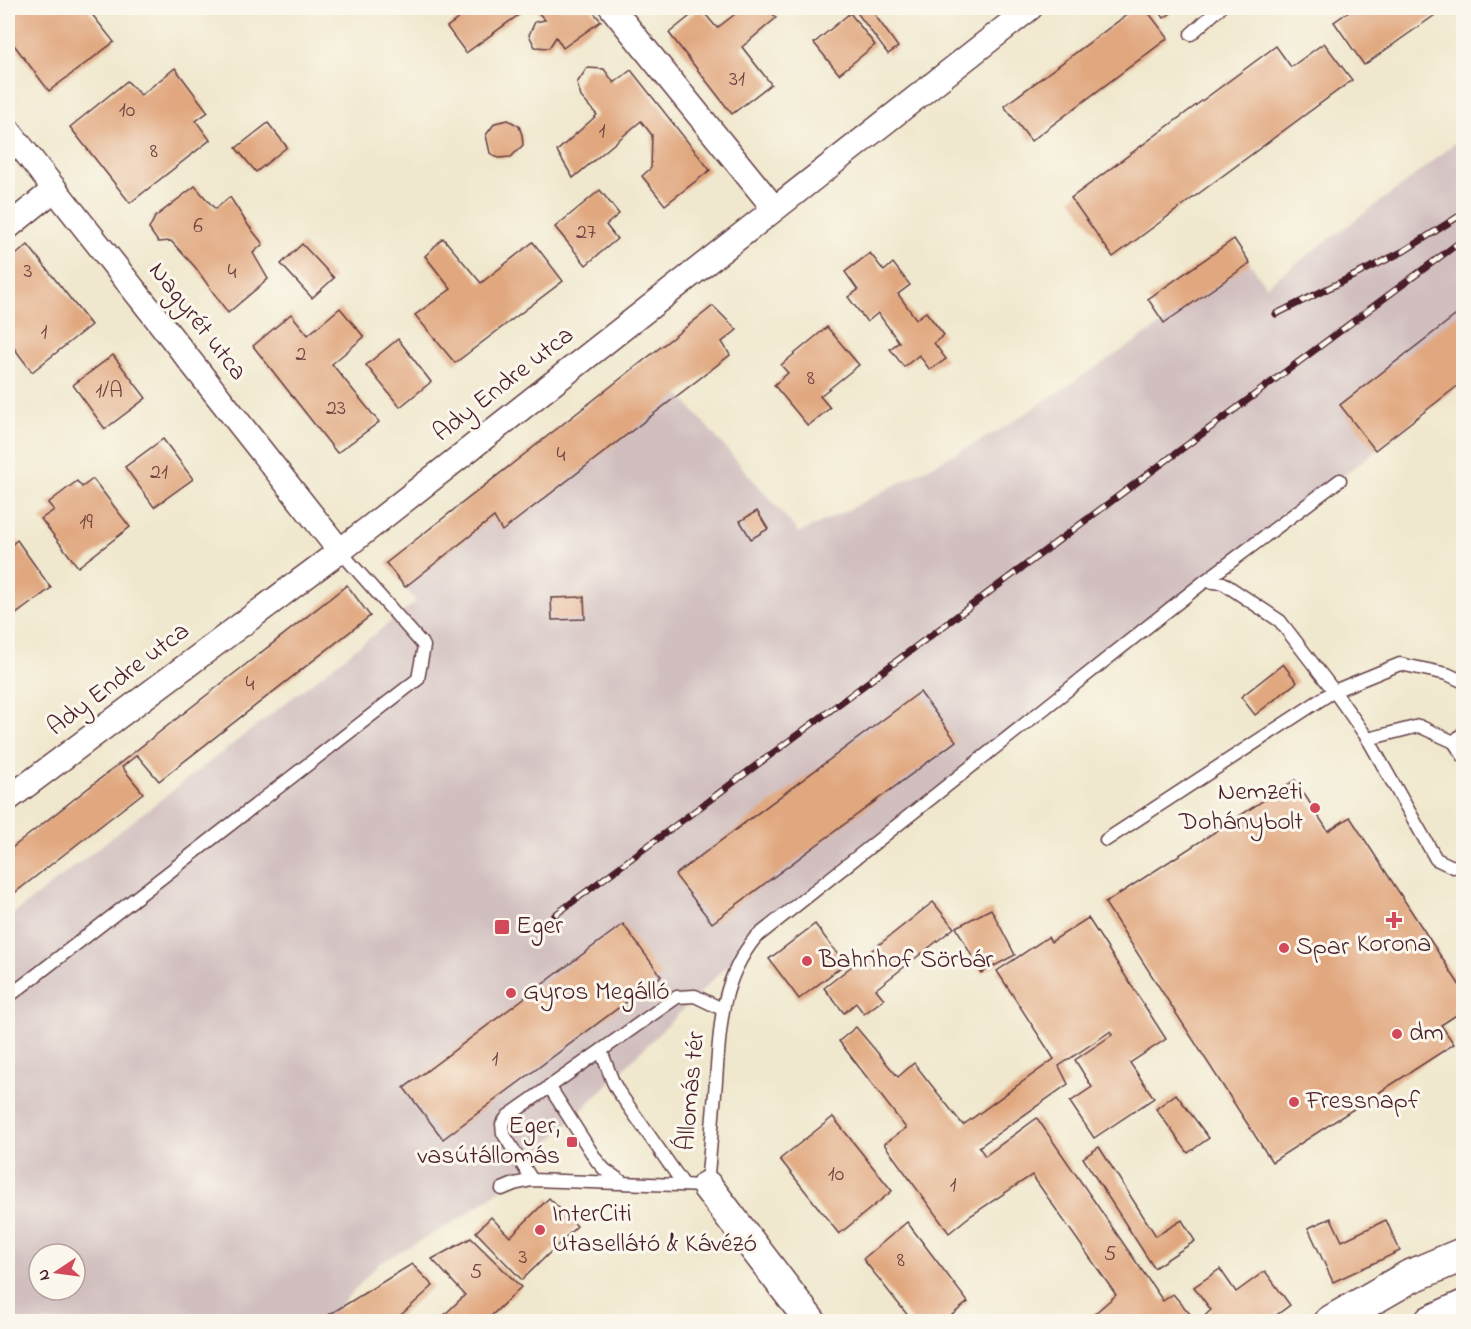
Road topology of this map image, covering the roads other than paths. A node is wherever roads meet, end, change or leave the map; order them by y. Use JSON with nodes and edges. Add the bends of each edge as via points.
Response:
{"nodes":[{"id":1,"x":612,"y":8,"type":"edge"},
{"id":2,"x":1030,"y":8,"type":"edge"},
{"id":3,"x":1220,"y":8,"type":"edge"},
{"id":4,"x":1191,"y":34,"type":"dead end"},
{"id":5,"x":8,"y":130,"type":"edge"},
{"id":6,"x":55,"y":189,"type":"junction"},
{"id":7,"x":774,"y":208,"type":"junction"},
{"id":8,"x":8,"y":227,"type":"edge"},
{"id":9,"x":1340,"y":480,"type":"dead end"},
{"id":10,"x":340,"y":551,"type":"junction"},
{"id":11,"x":1205,"y":581,"type":"junction"},
{"id":12,"x":1464,"y":682,"type":"edge"},
{"id":13,"x":1334,"y":691,"type":"junction"},
{"id":14,"x":1464,"y":732,"type":"edge"},
{"id":15,"x":1368,"y":740,"type":"junction"},
{"id":16,"x":1454,"y":742,"type":"junction"},
{"id":17,"x":1464,"y":757,"type":"edge"},
{"id":18,"x":8,"y":799,"type":"edge"},
{"id":19,"x":1106,"y":840,"type":"dead end"},
{"id":20,"x":1464,"y":863,"type":"edge"},
{"id":21,"x":8,"y":997,"type":"edge"},
{"id":22,"x":722,"y":1009,"type":"junction"},
{"id":23,"x":601,"y":1050,"type":"junction"},
{"id":24,"x":549,"y":1086,"type":"junction"},
{"id":25,"x":532,"y":1180,"type":"junction"},
{"id":26,"x":622,"y":1182,"type":"junction"},
{"id":27,"x":696,"y":1185,"type":"junction"},
{"id":28,"x":502,"y":1189,"type":"dead end"},
{"id":29,"x":1464,"y":1254,"type":"edge"},
{"id":30,"x":1464,"y":1307,"type":"edge"},
{"id":31,"x":811,"y":1322,"type":"edge"},
{"id":32,"x":1331,"y":1322,"type":"edge"},
{"id":33,"x":1431,"y":1322,"type":"edge"}],
"edges":[{"from":1,"to":7,"type":"street"},
{"from":2,"to":7,"type":"street","name":"Ady Endre utca"},
{"from":3,"to":4,"type":"lane"},
{"from":5,"to":6,"type":"street","name":"Nagyrét utca"},
{"from":6,"to":8,"type":"street"},
{"from":6,"to":10,"type":"street","name":"Nagyrét utca"},
{"from":7,"to":10,"type":"street","name":"Ady Endre utca"},
{"from":9,"to":11,"type":"lane"},
{"from":10,"to":18,"type":"street","name":"Ady Endre utca"},
{"from":10,"to":21,"type":"lane","via":[[424,646],[418,679]]},
{"from":11,"to":13,"type":"lane","via":[[1223,583],[1280,621]]},
{"from":11,"to":22,"type":"lane","via":[[755,938],[734,969]]},
{"from":12,"to":13,"type":"lane","via":[[1447,674],[1400,664]]},
{"from":13,"to":15,"type":"lane"},
{"from":13,"to":19,"type":"lane"},
{"from":14,"to":16,"type":"lane"},
{"from":15,"to":16,"type":"lane","via":[[1419,726]]},
{"from":15,"to":20,"type":"lane","via":[[1436,859],[1454,867]]},
{"from":16,"to":17,"type":"lane"},
{"from":22,"to":23,"type":"lane","name":"Állomás tér","via":[[695,996],[677,997]]},
{"from":22,"to":27,"type":"lane","name":"Állomás tér"},
{"from":23,"to":24,"type":"lane","name":"Állomás tér"},
{"from":23,"to":27,"type":"lane","name":"Állomás tér","via":[[618,1091]]},
{"from":24,"to":25,"type":"lane","name":"Állomás tér","via":[[502,1124],[503,1133]]},
{"from":24,"to":26,"type":"lane","via":[[597,1161]]},
{"from":25,"to":26,"type":"lane","name":"Állomás tér"},
{"from":25,"to":28,"type":"lane","name":"Állomás tér"},
{"from":26,"to":27,"type":"lane","name":"Állomás tér"},
{"from":27,"to":31,"type":"street"},
{"from":29,"to":32,"type":"main road","via":[[1409,1277]]},
{"from":30,"to":33,"type":"main road"}]}
